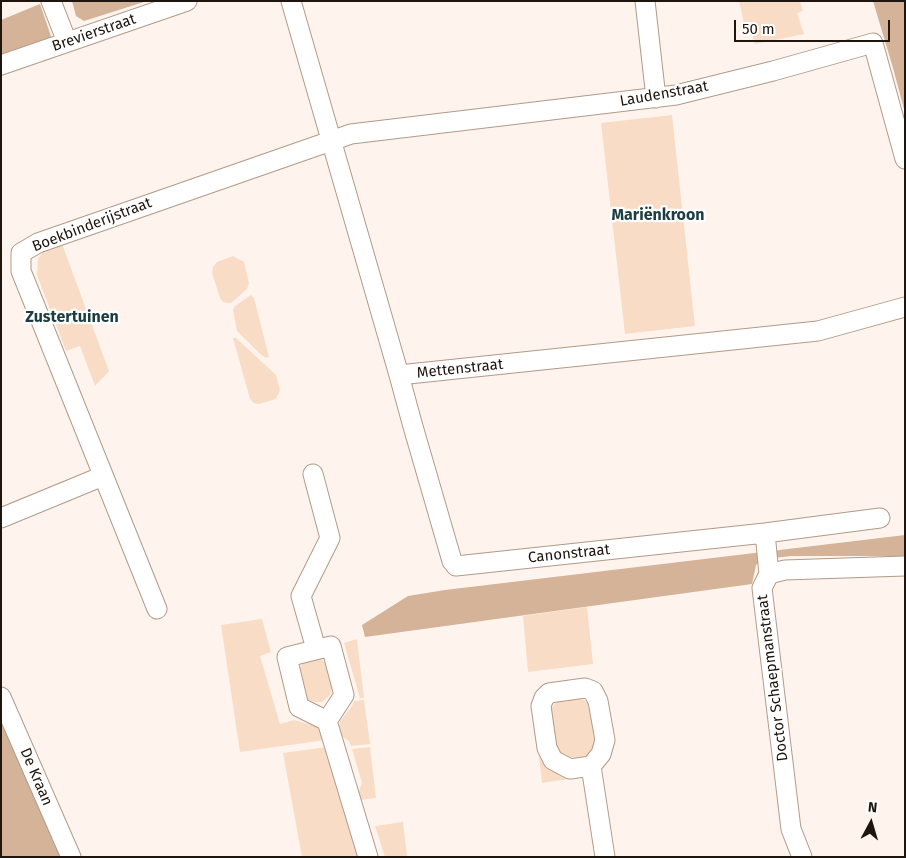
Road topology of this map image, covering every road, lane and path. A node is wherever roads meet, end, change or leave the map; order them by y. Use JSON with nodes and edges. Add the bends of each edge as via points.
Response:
{"nodes":[{"id":1,"x":52,"y":1,"type":"edge"},
{"id":2,"x":187,"y":1,"type":"edge"},
{"id":3,"x":291,"y":1,"type":"edge"},
{"id":4,"x":645,"y":1,"type":"edge"},
{"id":5,"x":67,"y":42,"type":"junction"},
{"id":6,"x":1,"y":65,"type":"edge"},
{"id":7,"x":656,"y":98,"type":"junction"},
{"id":8,"x":332,"y":140,"type":"junction"},
{"id":9,"x":905,"y":159,"type":"edge"},
{"id":10,"x":905,"y":307,"type":"edge"},
{"id":11,"x":399,"y":375,"type":"junction"},
{"id":12,"x":313,"y":474,"type":"dead end"},
{"id":13,"x":103,"y":476,"type":"junction"},
{"id":14,"x":1,"y":518,"type":"edge"},
{"id":15,"x":880,"y":518,"type":"dead end"},
{"id":16,"x":765,"y":533,"type":"junction"},
{"id":17,"x":905,"y":566,"type":"edge"},
{"id":18,"x":769,"y":574,"type":"junction"},
{"id":19,"x":157,"y":609,"type":"dead end"},
{"id":20,"x":316,"y":650,"type":"junction"},
{"id":21,"x":1,"y":697,"type":"edge"},
{"id":22,"x":328,"y":721,"type":"junction"},
{"id":23,"x":592,"y":766,"type":"junction"},
{"id":24,"x":71,"y":857,"type":"edge"},
{"id":25,"x":368,"y":857,"type":"edge"},
{"id":26,"x":605,"y":857,"type":"edge"},
{"id":27,"x":802,"y":857,"type":"edge"}],
"edges":[{"from":1,"to":5,"type":"street"},
{"from":2,"to":5,"type":"street","name":"Brevierstraat"},
{"from":3,"to":8,"type":"street","name":"Mettenstraat"},
{"from":4,"to":7,"type":"street"},
{"from":5,"to":6,"type":"street","name":"Brevierstraat"},
{"from":7,"to":8,"type":"street","name":"Laudenstraat","via":[[351,134]]},
{"from":7,"to":9,"type":"street","name":"Laudenstraat","via":[[874,43]]},
{"from":8,"to":11,"type":"street","name":"Mettenstraat"},
{"from":8,"to":13,"type":"street","name":"Boekbinderijstraat","via":[[38,243],[21,253],[21,271]]},
{"from":10,"to":11,"type":"street","name":"Mettenstraat","via":[[818,331]]},
{"from":11,"to":16,"type":"street","name":"Canonstraat","via":[[456,566]]},
{"from":12,"to":20,"type":"street","via":[[330,538],[301,596]]},
{"from":13,"to":14,"type":"street"},
{"from":13,"to":19,"type":"street","name":"Boekbinderijstraat"},
{"from":15,"to":16,"type":"street","name":"Canonstraat"},
{"from":16,"to":18,"type":"street"},
{"from":17,"to":18,"type":"street","name":"Doctor Schaepmanstraat","via":[[786,570]]},
{"from":18,"to":27,"type":"street","name":"Doctor Schaepmanstraat","via":[[762,588],[791,829]]},
{"from":20,"to":22,"type":"street","via":[[331,646],[344,695]]},
{"from":20,"to":22,"type":"street","via":[[287,657],[299,708]]},
{"from":21,"to":24,"type":"street","name":"De Kraan"},
{"from":22,"to":25,"type":"street"},
{"from":23,"to":23,"type":"street","via":[[601,754],[605,740],[598,701],[592,691],[585,688],[549,693],[541,706],[547,748],[553,760],[570,768]]},
{"from":23,"to":26,"type":"street"}]}
